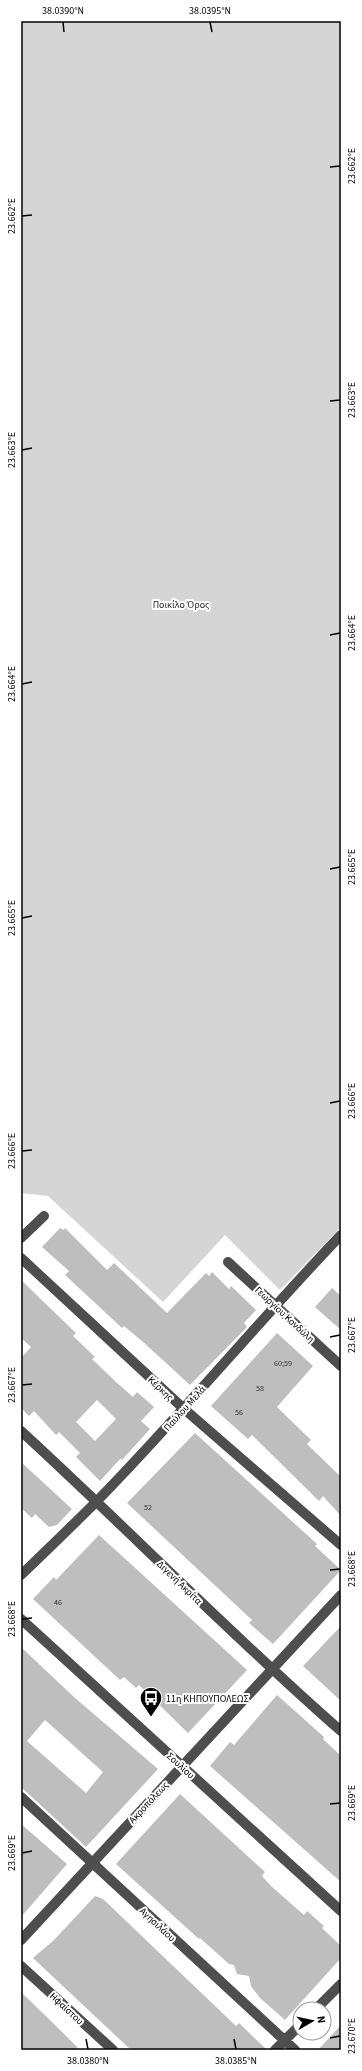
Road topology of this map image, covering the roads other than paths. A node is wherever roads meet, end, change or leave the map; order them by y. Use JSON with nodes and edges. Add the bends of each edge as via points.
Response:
{"nodes":[{"id":1,"x":44,"y":1216,"type":"dead end"},
{"id":2,"x":341,"y":1235,"type":"edge"},
{"id":3,"x":21,"y":1238,"type":"edge"},
{"id":4,"x":21,"y":1258,"type":"edge"},
{"id":5,"x":228,"y":1262,"type":"dead end"},
{"id":6,"x":275,"y":1304,"type":"junction"},
{"id":7,"x":341,"y":1366,"type":"edge"},
{"id":8,"x":184,"y":1408,"type":"junction"},
{"id":9,"x":21,"y":1431,"type":"edge"},
{"id":10,"x":97,"y":1501,"type":"junction"},
{"id":11,"x":341,"y":1545,"type":"edge"},
{"id":12,"x":21,"y":1575,"type":"edge"},
{"id":13,"x":341,"y":1595,"type":"edge"},
{"id":14,"x":21,"y":1619,"type":"edge"},
{"id":15,"x":271,"y":1670,"type":"junction"},
{"id":16,"x":341,"y":1731,"type":"edge"},
{"id":17,"x":182,"y":1766,"type":"junction"},
{"id":18,"x":21,"y":1797,"type":"edge"},
{"id":19,"x":92,"y":1863,"type":"junction"},
{"id":20,"x":341,"y":1911,"type":"edge"},
{"id":21,"x":21,"y":1940,"type":"edge"},
{"id":22,"x":21,"y":1966,"type":"edge"},
{"id":23,"x":341,"y":1984,"type":"edge"},
{"id":24,"x":324,"y":2001,"type":"edge"},
{"id":25,"x":292,"y":2032,"type":"edge"},
{"id":26,"x":284,"y":2040,"type":"junction"},
{"id":27,"x":113,"y":2050,"type":"edge"},
{"id":28,"x":275,"y":2050,"type":"edge"},
{"id":29,"x":295,"y":2050,"type":"edge"}],
"edges":[{"from":1,"to":3,"type":"street"},
{"from":2,"to":6,"type":"street","name":"Παύλου Μελά"},
{"from":4,"to":8,"type":"street","name":"Κέρκης"},
{"from":5,"to":6,"type":"street","name":"Γεωργίου Κονδύλη"},
{"from":6,"to":7,"type":"street","name":"Γεωργίου Κονδύλη"},
{"from":6,"to":8,"type":"street","name":"Παύλου Μελά"},
{"from":8,"to":10,"type":"street","name":"Παύλου Μελά"},
{"from":8,"to":11,"type":"street","name":"Κέρκης"},
{"from":9,"to":10,"type":"street","name":"Διγενή Ακρίτα"},
{"from":10,"to":12,"type":"street","name":"Παύλου Μελά"},
{"from":10,"to":15,"type":"street","name":"Διγενή Ακρίτα"},
{"from":13,"to":15,"type":"street","name":"Ακροπόλεως"},
{"from":14,"to":17,"type":"street","name":"Σουλίου"},
{"from":15,"to":16,"type":"street","name":"Διγενή Ακρίτα"},
{"from":15,"to":17,"type":"street","name":"Ακροπόλεως"},
{"from":17,"to":19,"type":"street","name":"Ακροπόλεως"},
{"from":17,"to":20,"type":"street","name":"Σουλίου"},
{"from":18,"to":19,"type":"street","name":"Αγησιλάου"},
{"from":19,"to":21,"type":"street","name":"Ακροπόλεως"},
{"from":19,"to":26,"type":"street","name":"Αγησιλάου"},
{"from":22,"to":27,"type":"street","name":"Ηφαίστου"},
{"from":23,"to":24,"type":"street"},
{"from":25,"to":26,"type":"street"},
{"from":26,"to":28,"type":"street"},
{"from":26,"to":29,"type":"street","name":"Αγησιλάου"}]}
